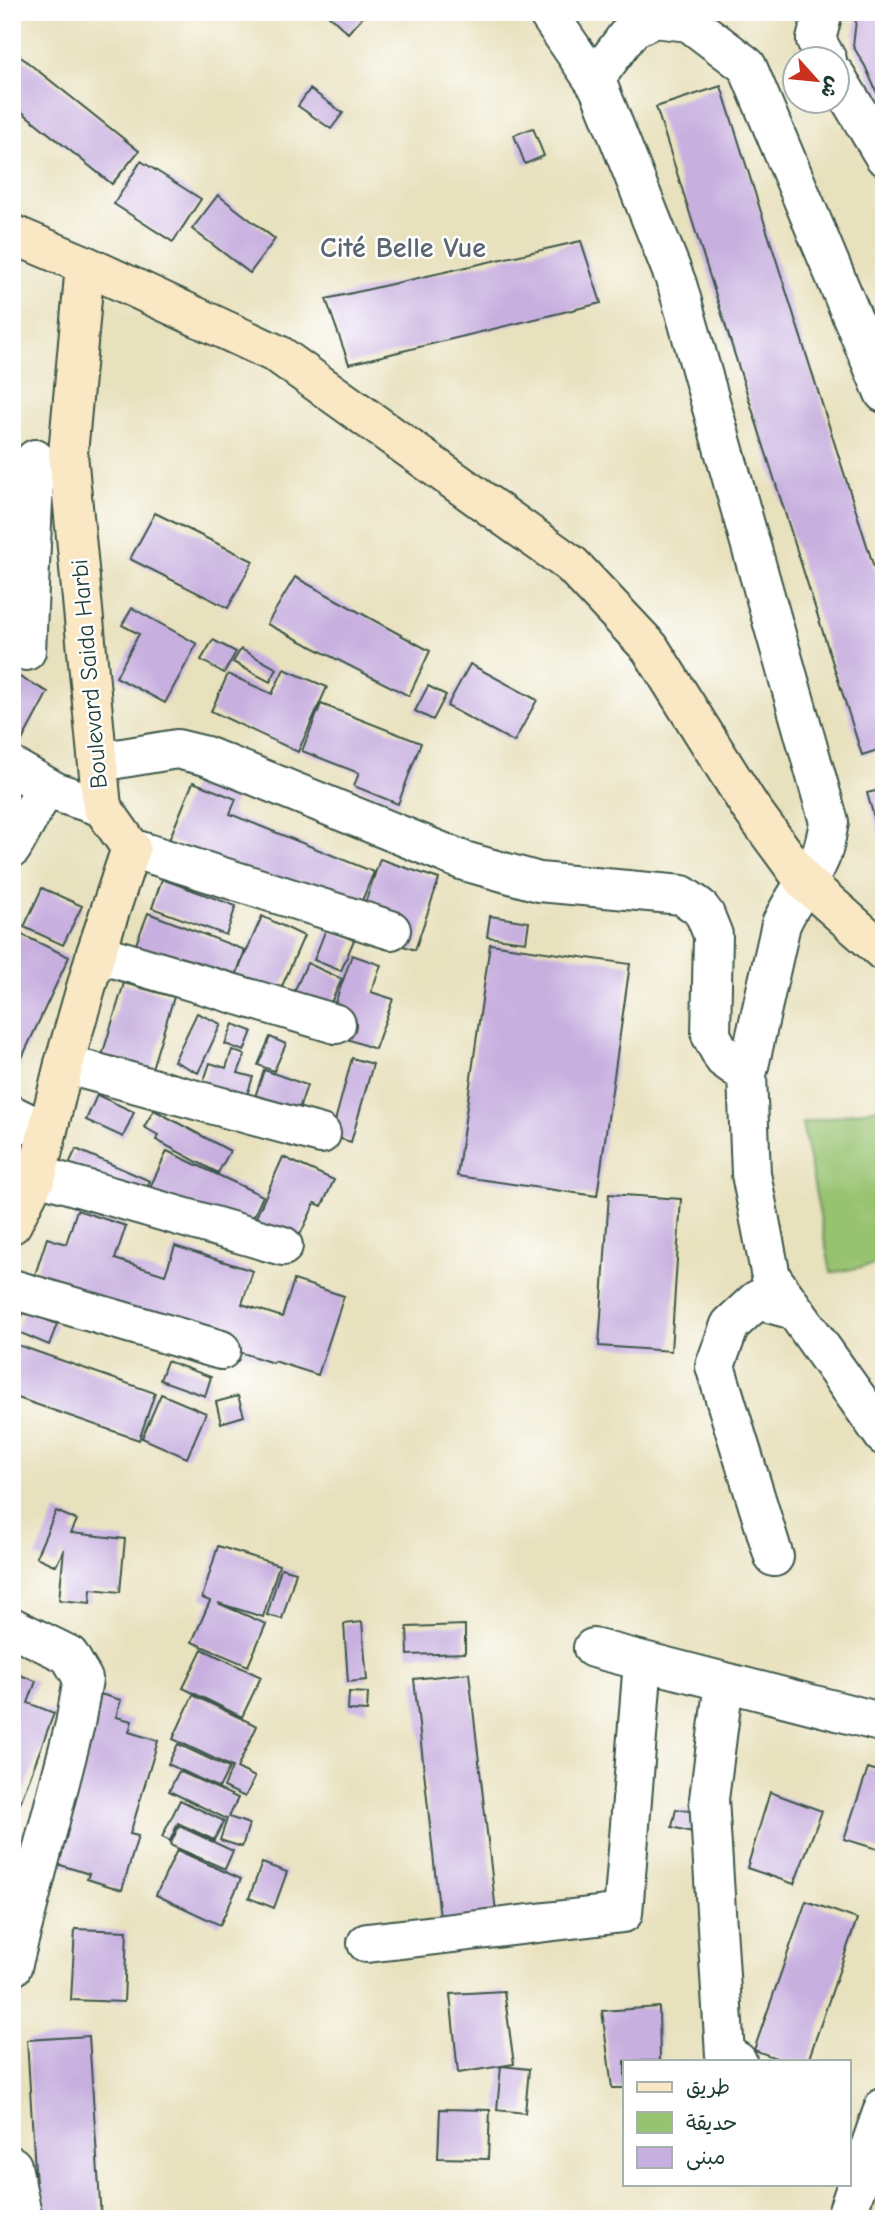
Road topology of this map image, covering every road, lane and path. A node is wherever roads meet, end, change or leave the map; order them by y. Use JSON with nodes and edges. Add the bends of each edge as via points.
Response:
{"nodes":[{"id":1,"x":547,"y":12,"type":"edge"},
{"id":2,"x":823,"y":12,"type":"edge"},
{"id":3,"x":819,"y":46,"type":"edge"},
{"id":4,"x":594,"y":80,"type":"junction"},
{"id":5,"x":850,"y":99,"type":"edge"},
{"id":6,"x":884,"y":156,"type":"edge"},
{"id":7,"x":12,"y":234,"type":"edge"},
{"id":8,"x":85,"y":265,"type":"junction"},
{"id":9,"x":884,"y":393,"type":"edge"},
{"id":10,"x":23,"y":452,"type":"edge"},
{"id":11,"x":70,"y":480,"type":"junction"},
{"id":12,"x":12,"y":643,"type":"edge"},
{"id":13,"x":99,"y":762,"type":"junction"},
{"id":14,"x":12,"y":768,"type":"edge"},
{"id":15,"x":46,"y":787,"type":"junction"},
{"id":16,"x":102,"y":807,"type":"junction"},
{"id":17,"x":12,"y":848,"type":"edge"},
{"id":18,"x":131,"y":848,"type":"junction"},
{"id":19,"x":805,"y":882,"type":"junction"},
{"id":20,"x":391,"y":930,"type":"dead end"},
{"id":21,"x":96,"y":953,"type":"junction"},
{"id":22,"x":884,"y":953,"type":"edge"},
{"id":23,"x":336,"y":1024,"type":"dead end"},
{"id":24,"x":64,"y":1064,"type":"junction"},
{"id":25,"x":747,"y":1075,"type":"junction"},
{"id":26,"x":12,"y":1115,"type":"edge"},
{"id":27,"x":47,"y":1132,"type":"junction"},
{"id":28,"x":321,"y":1134,"type":"dead end"},
{"id":29,"x":37,"y":1175,"type":"junction"},
{"id":30,"x":12,"y":1224,"type":"edge"},
{"id":31,"x":283,"y":1246,"type":"dead end"},
{"id":32,"x":12,"y":1289,"type":"edge"},
{"id":33,"x":794,"y":1310,"type":"junction"},
{"id":34,"x":222,"y":1350,"type":"dead end"},
{"id":35,"x":884,"y":1436,"type":"edge"},
{"id":36,"x":774,"y":1557,"type":"dead end"},
{"id":37,"x":12,"y":1627,"type":"edge"},
{"id":38,"x":593,"y":1648,"type":"dead end"},
{"id":39,"x":643,"y":1661,"type":"junction"},
{"id":40,"x":724,"y":1682,"type":"junction"},
{"id":41,"x":884,"y":1723,"type":"edge"},
{"id":42,"x":367,"y":1943,"type":"dead end"},
{"id":43,"x":12,"y":1967,"type":"edge"},
{"id":44,"x":735,"y":2060,"type":"edge"},
{"id":45,"x":870,"y":2117,"type":"edge"},
{"id":46,"x":12,"y":2166,"type":"edge"},
{"id":47,"x":23,"y":2219,"type":"edge"},
{"id":48,"x":845,"y":2219,"type":"edge"}],
"edges":[{"from":1,"to":4,"type":"street"},
{"from":2,"to":3,"type":"street","via":[[816,40]]},
{"from":4,"to":9,"type":"street","via":[[632,29],[654,18],[689,22],[747,66]]},
{"from":4,"to":19,"type":"street","via":[[677,284],[829,822],[817,864]]},
{"from":5,"to":6,"type":"street"},
{"from":7,"to":8,"type":"main road"},
{"from":8,"to":11,"type":"main road","name":"Boulevard Saida Harbi","via":[[68,454]]},
{"from":8,"to":19,"type":"main road","via":[[279,355],[572,565],[650,648],[750,807]]},
{"from":10,"to":11,"type":"street"},
{"from":10,"to":12,"type":"street","via":[[26,651]]},
{"from":11,"to":13,"type":"main road","name":"Boulevard Saida Harbi"},
{"from":13,"to":16,"type":"main road","name":"Boulevard Saida Harbi"},
{"from":13,"to":25,"type":"street","via":[[177,749],[206,756],[464,861],[539,882],[682,895],[705,915],[713,935],[711,1035],[724,1059]]},
{"from":14,"to":15,"type":"street"},
{"from":15,"to":16,"type":"street"},
{"from":15,"to":17,"type":"street"},
{"from":16,"to":18,"type":"main road","name":"Boulevard Saida Harbi"},
{"from":18,"to":20,"type":"street"},
{"from":18,"to":21,"type":"main road"},
{"from":19,"to":22,"type":"main road"},
{"from":19,"to":25,"type":"street","via":[[781,924]]},
{"from":21,"to":23,"type":"street"},
{"from":21,"to":24,"type":"main road"},
{"from":24,"to":27,"type":"main road"},
{"from":24,"to":28,"type":"street"},
{"from":25,"to":33,"type":"street","via":[[751,1174],[771,1277]]},
{"from":26,"to":27,"type":"street"},
{"from":27,"to":29,"type":"main road"},
{"from":29,"to":30,"type":"main road"},
{"from":29,"to":31,"type":"street"},
{"from":32,"to":34,"type":"street"},
{"from":33,"to":35,"type":"street"},
{"from":33,"to":36,"type":"street","via":[[757,1300],[730,1325],[715,1366]]},
{"from":37,"to":43,"type":"street","via":[[69,1655],[83,1679]]},
{"from":38,"to":39,"type":"street"},
{"from":39,"to":40,"type":"street"},
{"from":39,"to":42,"type":"street","via":[[623,1913]]},
{"from":40,"to":41,"type":"street"},
{"from":40,"to":44,"type":"street","via":[[709,1799],[725,2056]]},
{"from":45,"to":48,"type":"street"},
{"from":46,"to":47,"type":"street"}]}
